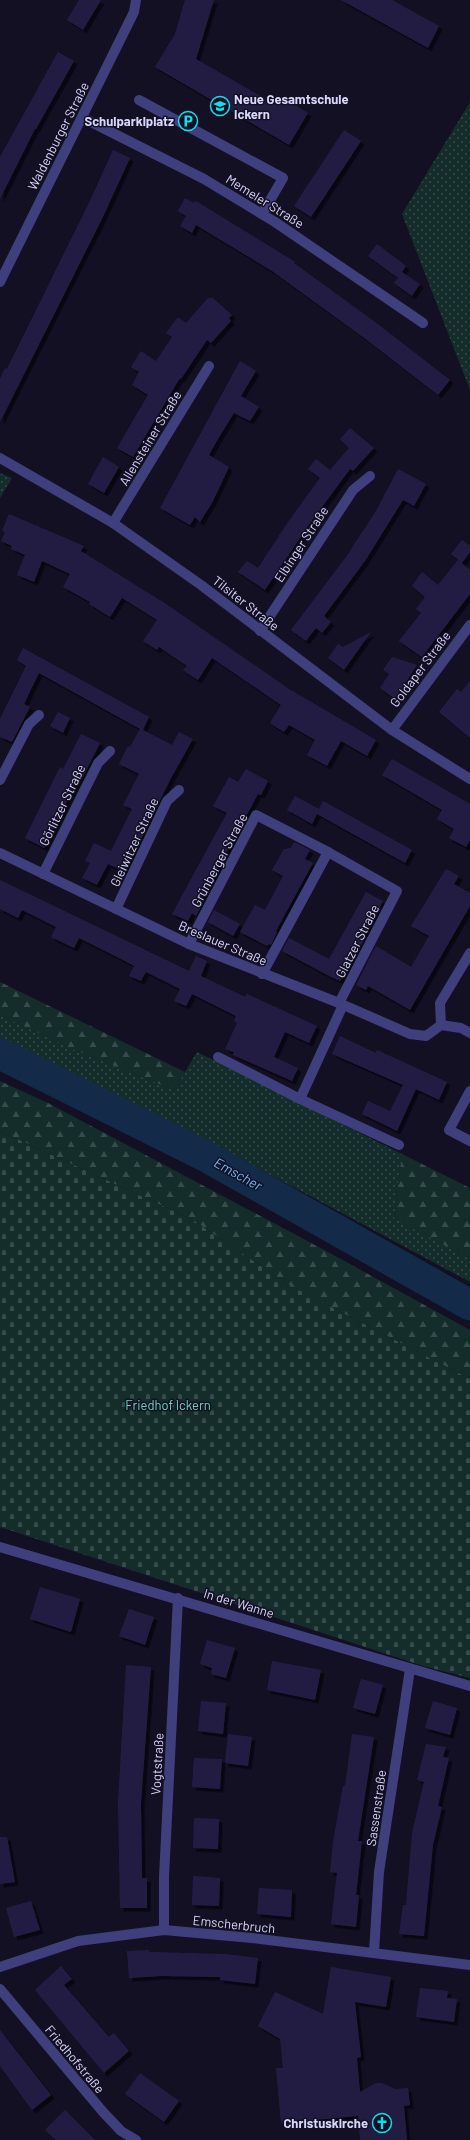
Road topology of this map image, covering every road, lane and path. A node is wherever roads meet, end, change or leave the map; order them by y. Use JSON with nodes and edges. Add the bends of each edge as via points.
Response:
{"nodes":[{"id":1,"x":136,"y":0,"type":"edge"},
{"id":2,"x":139,"y":100,"type":"dead end"},
{"id":3,"x":83,"y":118,"type":"junction"},
{"id":4,"x":262,"y":214,"type":"junction"},
{"id":5,"x":0,"y":282,"type":"edge"},
{"id":6,"x":423,"y":323,"type":"dead end"},
{"id":7,"x":209,"y":366,"type":"dead end"},
{"id":8,"x":0,"y":458,"type":"edge"},
{"id":9,"x":370,"y":476,"type":"dead end"},
{"id":10,"x":113,"y":523,"type":"junction"},
{"id":11,"x":470,"y":625,"type":"edge"},
{"id":12,"x":260,"y":631,"type":"junction"},
{"id":13,"x":39,"y":715,"type":"dead end"},
{"id":14,"x":392,"y":730,"type":"junction"},
{"id":15,"x":110,"y":752,"type":"dead end"},
{"id":16,"x":470,"y":779,"type":"edge"},
{"id":17,"x":0,"y":780,"type":"edge"},
{"id":18,"x":179,"y":790,"type":"dead end"},
{"id":19,"x":328,"y":852,"type":"junction"},
{"id":20,"x":0,"y":853,"type":"edge"},
{"id":21,"x":43,"y":874,"type":"junction"},
{"id":22,"x":116,"y":909,"type":"junction"},
{"id":23,"x":189,"y":944,"type":"junction"},
{"id":24,"x":470,"y":953,"type":"edge"},
{"id":25,"x":262,"y":974,"type":"junction"},
{"id":26,"x":341,"y":1004,"type":"junction"},
{"id":27,"x":440,"y":1025,"type":"junction"},
{"id":28,"x":470,"y":1033,"type":"edge"},
{"id":29,"x":218,"y":1057,"type":"dead end"},
{"id":30,"x":470,"y":1091,"type":"edge"},
{"id":31,"x":300,"y":1099,"type":"junction"},
{"id":32,"x":470,"y":1141,"type":"edge"},
{"id":33,"x":399,"y":1145,"type":"dead end"},
{"id":34,"x":0,"y":1547,"type":"edge"},
{"id":35,"x":178,"y":1598,"type":"junction"},
{"id":36,"x":410,"y":1669,"type":"junction"},
{"id":37,"x":470,"y":1686,"type":"edge"},
{"id":38,"x":164,"y":1930,"type":"junction"},
{"id":39,"x":374,"y":1952,"type":"junction"},
{"id":40,"x":470,"y":1965,"type":"edge"},
{"id":41,"x":0,"y":1967,"type":"edge"},
{"id":42,"x":0,"y":1989,"type":"edge"},
{"id":43,"x":136,"y":2140,"type":"edge"}],
"edges":[{"from":1,"to":3,"type":"street","name":"Waldenburger Straße","via":[[134,12]]},
{"from":2,"to":4,"type":"street","via":[[283,178]]},
{"from":3,"to":4,"type":"street","name":"Memeler Straße","via":[[204,179]]},
{"from":3,"to":5,"type":"street","name":"Waldenburger Straße"},
{"from":4,"to":6,"type":"street","name":"Memeler Straße"},
{"from":7,"to":10,"type":"street","name":"Allensteiner Straße"},
{"from":8,"to":10,"type":"street","name":"Tilsiter Straße"},
{"from":9,"to":12,"type":"street","name":"Elbinger Straße","via":[[353,490]]},
{"from":10,"to":12,"type":"street","name":"Tilsiter Straße","via":[[201,585]]},
{"from":11,"to":14,"type":"street","name":"Goldaper Straße"},
{"from":12,"to":14,"type":"street","name":"Tilsiter Straße"},
{"from":13,"to":17,"type":"street","via":[[29,724]]},
{"from":14,"to":16,"type":"street","name":"Tilsiter Straße"},
{"from":15,"to":21,"type":"street","name":"Görlitzer Straße","via":[[98,763]]},
{"from":18,"to":22,"type":"street","name":"Gleiwitzer Straße","via":[[167,800]]},
{"from":19,"to":23,"type":"street","name":"Grünberger Straße","via":[[256,815]]},
{"from":19,"to":25,"type":"street"},
{"from":19,"to":26,"type":"street","name":"Glatzer Straße","via":[[397,891]]},
{"from":20,"to":21,"type":"street","name":"Breslauer Straße"},
{"from":21,"to":22,"type":"street","name":"Breslauer Straße"},
{"from":22,"to":23,"type":"street","name":"Breslauer Straße"},
{"from":23,"to":25,"type":"street","name":"Breslauer Straße"},
{"from":24,"to":27,"type":"street","via":[[440,1003]]},
{"from":25,"to":26,"type":"street","name":"Breslauer Straße"},
{"from":26,"to":27,"type":"street","name":"Breslauer Straße","via":[[410,1034],[426,1036]]},
{"from":26,"to":31,"type":"street","name":"Glatzer Straße"},
{"from":27,"to":28,"type":"street","via":[[461,1028]]},
{"from":29,"to":31,"type":"street"},
{"from":30,"to":32,"type":"street","via":[[449,1130]]},
{"from":31,"to":33,"type":"street"},
{"from":34,"to":35,"type":"street","name":"In der Wanne"},
{"from":35,"to":36,"type":"street","name":"In der Wanne"},
{"from":35,"to":38,"type":"street","name":"Vogtstraße","via":[[164,1877]]},
{"from":36,"to":37,"type":"street","name":"In der Wanne"},
{"from":36,"to":39,"type":"street","name":"Sassenstraße","via":[[379,1872]]},
{"from":38,"to":39,"type":"street","name":"Emscherbruch"},
{"from":38,"to":41,"type":"street","name":"Emscherbruch","via":[[78,1941]]},
{"from":39,"to":40,"type":"street","name":"Emscherbruch"},
{"from":42,"to":43,"type":"street","name":"Friedhofstraße","via":[[103,2112],[121,2131]]}]}
